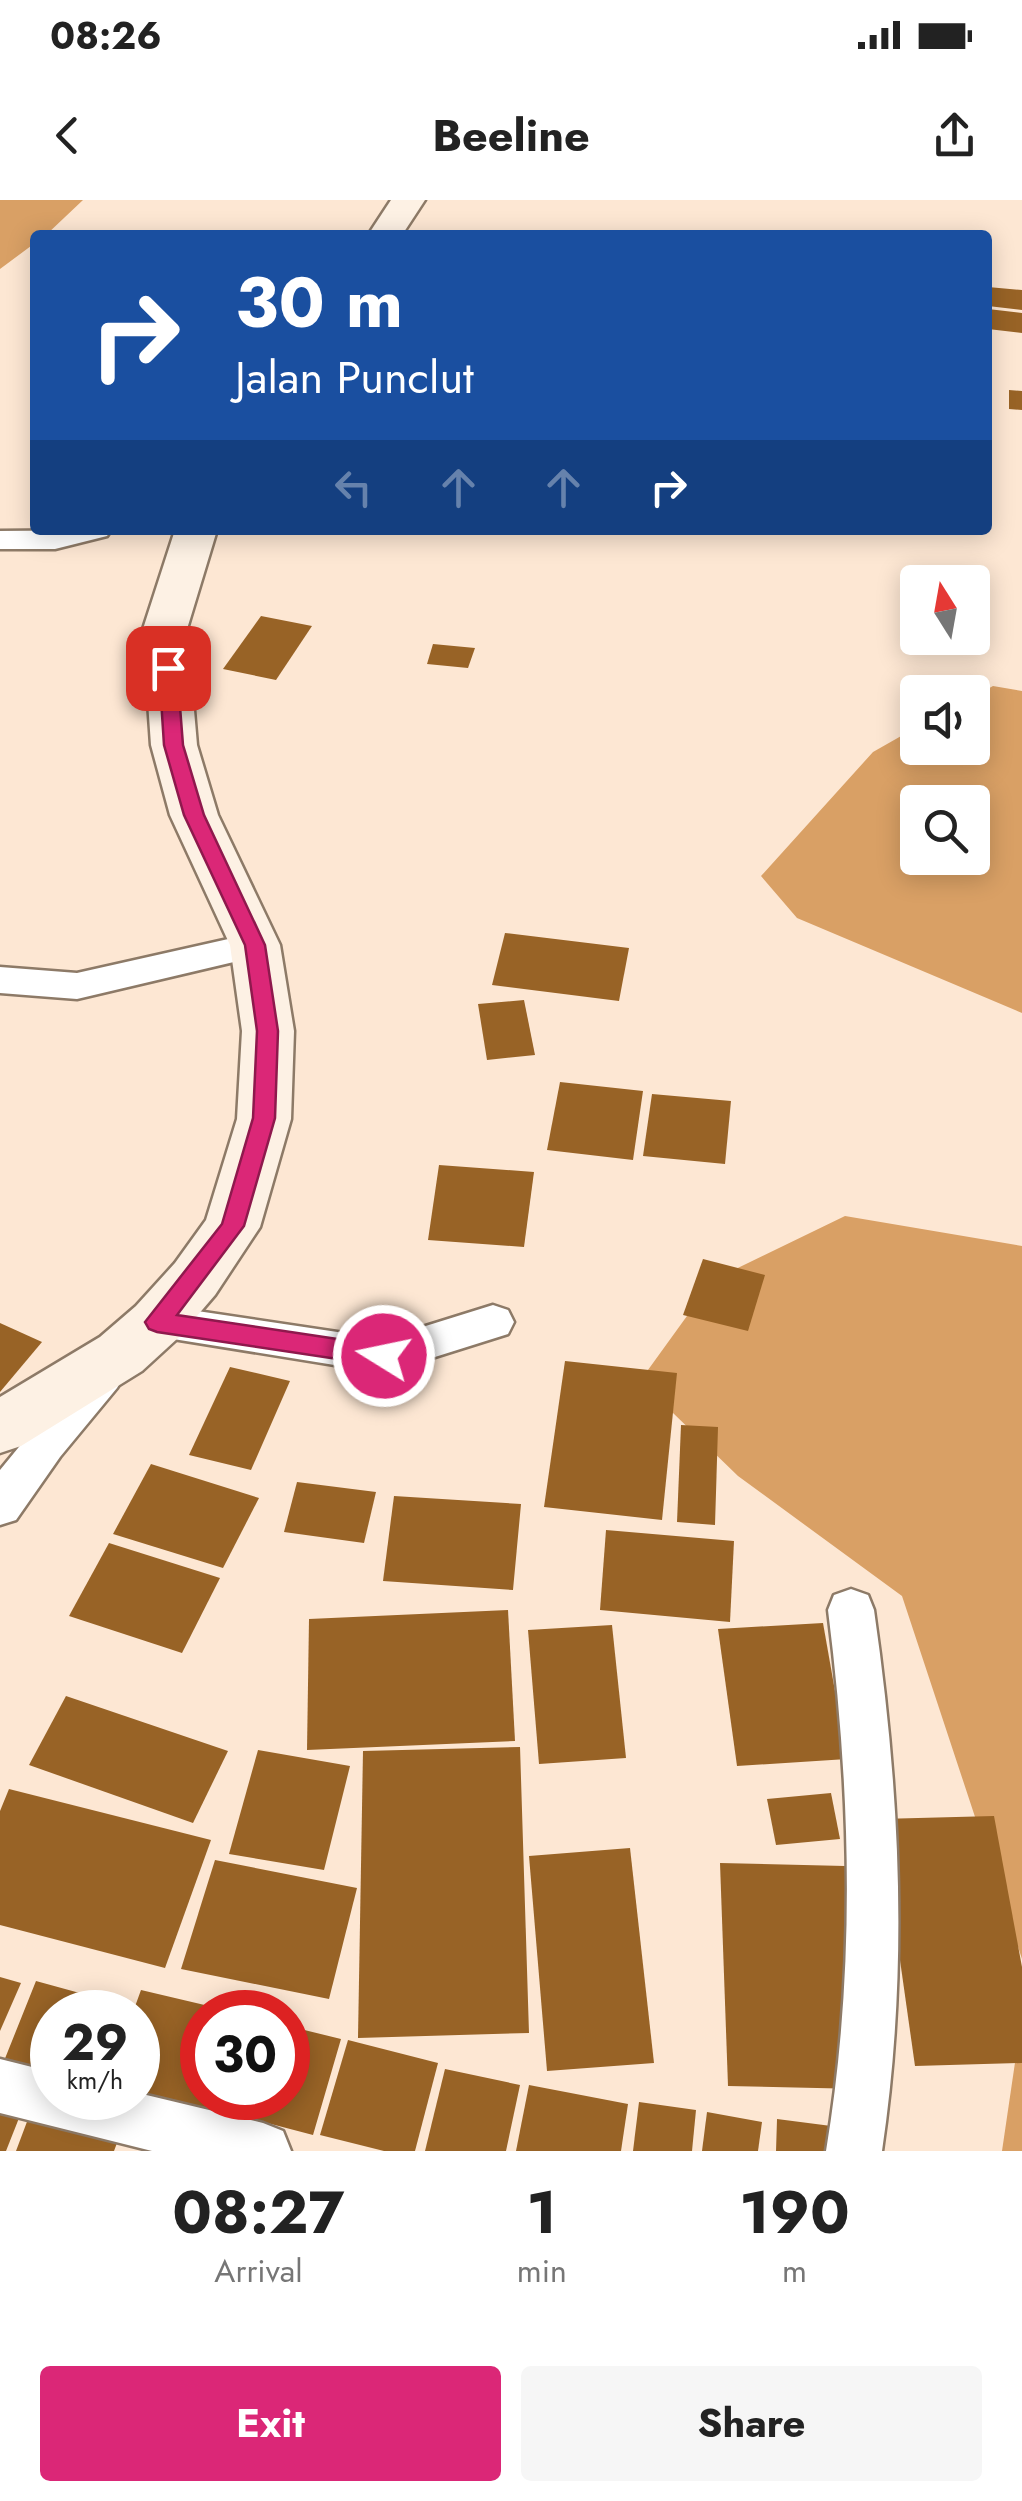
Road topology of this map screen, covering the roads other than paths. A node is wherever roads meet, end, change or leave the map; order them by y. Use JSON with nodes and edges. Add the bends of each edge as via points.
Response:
{"nodes":[{"id":1,"x":408,"y":200,"type":"edge"},
{"id":2,"x":388,"y":230,"type":"edge"},
{"id":3,"x":76,"y":535,"type":"edge"},
{"id":4,"x":194,"y":535,"type":"edge"},
{"id":5,"x":0,"y":540,"type":"edge"},
{"id":6,"x":255,"y":945,"type":"junction"},
{"id":7,"x":0,"y":980,"type":"edge"},
{"id":8,"x":493,"y":1322,"type":"dead end"},
{"id":9,"x":139,"y":1338,"type":"junction"},
{"id":10,"x":0,"y":1428,"type":"edge"},
{"id":11,"x":0,"y":1506,"type":"edge"},
{"id":12,"x":851,"y":1610,"type":"dead end"},
{"id":13,"x":0,"y":2086,"type":"edge"},
{"id":14,"x":263,"y":2151,"type":"edge"},
{"id":15,"x":854,"y":2151,"type":"edge"}],
"edges":[{"from":1,"to":2,"type":"main road"},
{"from":3,"to":5,"type":"street"},
{"from":4,"to":6,"type":"main road","via":[[166,629],[174,745],[194,815]]},
{"from":6,"to":7,"type":"street","via":[[77,986]]},
{"from":6,"to":9,"type":"main road","via":[[268,1031],[264,1118],[232,1226],[195,1279]]},
{"from":8,"to":9,"type":"street","via":[[384,1356]]},
{"from":9,"to":10,"type":"main road"},
{"from":9,"to":11,"type":"street","via":[[44,1444]]},
{"from":12,"to":15,"type":"street","via":[[866,1708],[875,1956],[868,2082]]},
{"from":13,"to":14,"type":"street"}]}
